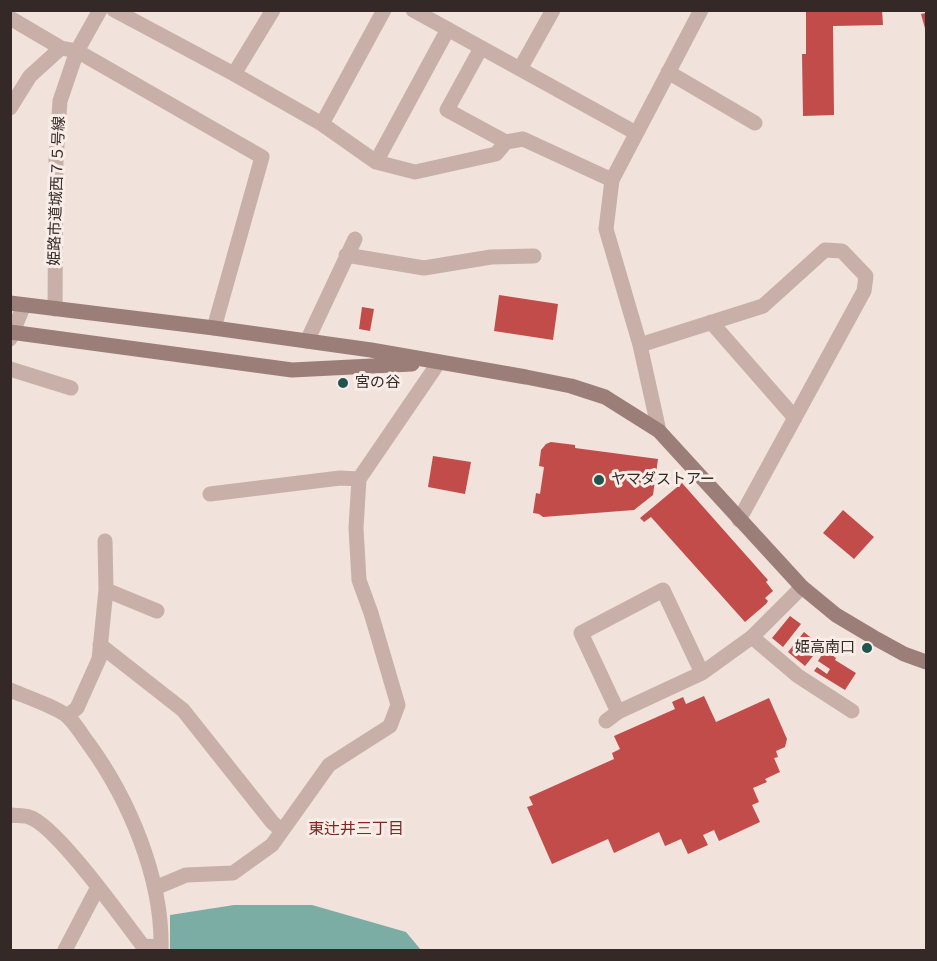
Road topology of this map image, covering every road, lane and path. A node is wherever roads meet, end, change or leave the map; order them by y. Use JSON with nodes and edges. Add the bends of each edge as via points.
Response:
{"nodes":[{"id":1,"x":100,"y":10,"type":"edge"},
{"id":2,"x":114,"y":10,"type":"edge"},
{"id":3,"x":273,"y":10,"type":"edge"},
{"id":4,"x":384,"y":10,"type":"edge"},
{"id":5,"x":413,"y":10,"type":"edge"},
{"id":6,"x":553,"y":10,"type":"edge"},
{"id":7,"x":701,"y":10,"type":"edge"},
{"id":8,"x":435,"y":16,"type":"edge"},
{"id":9,"x":10,"y":18,"type":"edge"},
{"id":10,"x":448,"y":29,"type":"junction"},
{"id":11,"x":61,"y":48,"type":"junction"},
{"id":12,"x":481,"y":48,"type":"junction"},
{"id":13,"x":77,"y":51,"type":"junction"},
{"id":14,"x":520,"y":69,"type":"junction"},
{"id":15,"x":668,"y":72,"type":"junction"},
{"id":16,"x":234,"y":74,"type":"junction"},
{"id":17,"x":10,"y":108,"type":"edge"},
{"id":18,"x":755,"y":123,"type":"dead end"},
{"id":19,"x":322,"y":124,"type":"junction"},
{"id":20,"x":636,"y":133,"type":"junction"},
{"id":21,"x":506,"y":142,"type":"junction"},
{"id":22,"x":376,"y":162,"type":"junction"},
{"id":23,"x":612,"y":180,"type":"junction"},
{"id":24,"x":355,"y":239,"type":"dead end"},
{"id":25,"x":346,"y":255,"type":"junction"},
{"id":26,"x":534,"y":256,"type":"dead end"},
{"id":27,"x":17,"y":304,"type":"edge"},
{"id":28,"x":55,"y":309,"type":"junction"},
{"id":29,"x":711,"y":322,"type":"junction"},
{"id":30,"x":214,"y":327,"type":"junction"},
{"id":31,"x":11,"y":335,"type":"edge"},
{"id":32,"x":307,"y":341,"type":"junction"},
{"id":33,"x":640,"y":345,"type":"junction"},
{"id":34,"x":439,"y":363,"type":"junction"},
{"id":35,"x":10,"y":369,"type":"edge"},
{"id":36,"x":71,"y":388,"type":"dead end"},
{"id":37,"x":795,"y":418,"type":"junction"},
{"id":38,"x":659,"y":431,"type":"junction"},
{"id":39,"x":359,"y":479,"type":"junction"},
{"id":40,"x":210,"y":494,"type":"dead end"},
{"id":41,"x":739,"y":520,"type":"junction"},
{"id":42,"x":105,"y":541,"type":"dead end"},
{"id":43,"x":802,"y":587,"type":"junction"},
{"id":44,"x":106,"y":590,"type":"junction"},
{"id":45,"x":158,"y":611,"type":"dead end"},
{"id":46,"x":752,"y":637,"type":"junction"},
{"id":47,"x":100,"y":645,"type":"junction"},
{"id":48,"x":927,"y":662,"type":"edge"},
{"id":49,"x":702,"y":673,"type":"junction"},
{"id":50,"x":10,"y":690,"type":"edge"},
{"id":51,"x":852,"y":711,"type":"dead end"},
{"id":52,"x":68,"y":716,"type":"junction"},
{"id":53,"x":10,"y":816,"type":"edge"},
{"id":54,"x":282,"y":831,"type":"junction"},
{"id":55,"x":98,"y":887,"type":"junction"},
{"id":56,"x":155,"y":888,"type":"junction"},
{"id":57,"x":161,"y":949,"type":"edge"},
{"id":58,"x":65,"y":951,"type":"edge"}],
"edges":[{"from":1,"to":13,"type":"street","name":"姫路市道城西７５号線"},
{"from":2,"to":16,"type":"street"},
{"from":3,"to":16,"type":"street"},
{"from":4,"to":19,"type":"street"},
{"from":5,"to":8,"type":"street"},
{"from":6,"to":14,"type":"street"},
{"from":7,"to":15,"type":"street"},
{"from":8,"to":10,"type":"street"},
{"from":9,"to":11,"type":"street"},
{"from":10,"to":12,"type":"street"},
{"from":10,"to":22,"type":"street"},
{"from":11,"to":13,"type":"street"},
{"from":11,"to":17,"type":"street","via":[[30,76]]},
{"from":12,"to":14,"type":"street"},
{"from":12,"to":21,"type":"street","via":[[447,110]]},
{"from":13,"to":28,"type":"street","name":"姫路市道城西７５号線","via":[[60,101]]},
{"from":13,"to":30,"type":"street","via":[[262,157]]},
{"from":14,"to":20,"type":"street"},
{"from":15,"to":18,"type":"street"},
{"from":15,"to":20,"type":"street"},
{"from":16,"to":19,"type":"street"},
{"from":19,"to":22,"type":"street"},
{"from":20,"to":23,"type":"street"},
{"from":21,"to":22,"type":"street","via":[[496,154],[415,172]]},
{"from":21,"to":23,"type":"street","via":[[523,139]]},
{"from":23,"to":33,"type":"street","via":[[606,229]]},
{"from":24,"to":25,"type":"street"},
{"from":25,"to":26,"type":"street","via":[[424,268],[491,257]]},
{"from":25,"to":32,"type":"street"},
{"from":27,"to":28,"type":"street"},
{"from":27,"to":31,"type":"street"},
{"from":28,"to":30,"type":"street"},
{"from":29,"to":33,"type":"street"},
{"from":29,"to":37,"type":"street"},
{"from":29,"to":37,"type":"street","via":[[763,306],[825,250],[842,251],[866,276],[864,291]]},
{"from":30,"to":32,"type":"street"},
{"from":31,"to":34,"type":"street","via":[[292,370]]},
{"from":32,"to":34,"type":"street"},
{"from":33,"to":38,"type":"street"},
{"from":34,"to":38,"type":"street","via":[[571,386],[604,397]]},
{"from":34,"to":39,"type":"street"},
{"from":35,"to":36,"type":"street"},
{"from":37,"to":41,"type":"street"},
{"from":38,"to":41,"type":"street"},
{"from":39,"to":40,"type":"street"},
{"from":39,"to":54,"type":"street","via":[[359,580],[398,705],[390,726],[328,765]]},
{"from":41,"to":43,"type":"street"},
{"from":42,"to":44,"type":"street"},
{"from":43,"to":46,"type":"street"},
{"from":43,"to":48,"type":"street","via":[[836,615],[904,654]]},
{"from":44,"to":45,"type":"street"},
{"from":44,"to":47,"type":"street"},
{"from":46,"to":49,"type":"street"},
{"from":46,"to":51,"type":"street","via":[[798,676]]},
{"from":47,"to":52,"type":"street","via":[[99,658],[77,708]]},
{"from":47,"to":54,"type":"street","via":[[183,710]]},
{"from":49,"to":49,"type":"street","via":[[663,590],[581,633],[612,716]]},
{"from":50,"to":52,"type":"street"},
{"from":52,"to":56,"type":"street","via":[[107,769],[132,819]]},
{"from":53,"to":55,"type":"street","via":[[29,817],[48,828]]},
{"from":54,"to":56,"type":"street","via":[[272,845],[233,873],[186,875]]},
{"from":55,"to":57,"type":"street","via":[[143,946]]},
{"from":55,"to":58,"type":"street"},
{"from":56,"to":57,"type":"street"}]}
